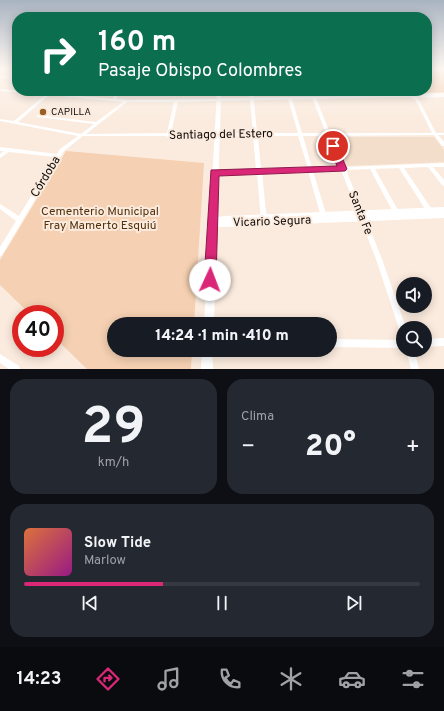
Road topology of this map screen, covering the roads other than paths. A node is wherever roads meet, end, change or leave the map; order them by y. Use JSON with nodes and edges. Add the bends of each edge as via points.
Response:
{"nodes":[{"id":1,"x":0,"y":90,"type":"edge"},
{"id":2,"x":12,"y":91,"type":"edge"},
{"id":3,"x":432,"y":95,"type":"edge"},
{"id":4,"x":444,"y":95,"type":"edge"},
{"id":5,"x":46,"y":96,"type":"edge"},
{"id":6,"x":70,"y":96,"type":"edge"},
{"id":7,"x":116,"y":96,"type":"edge"},
{"id":8,"x":218,"y":96,"type":"edge"},
{"id":9,"x":252,"y":96,"type":"edge"},
{"id":10,"x":412,"y":96,"type":"joint"},
{"id":11,"x":290,"y":98,"type":"junction"},
{"id":12,"x":314,"y":98,"type":"junction"},
{"id":13,"x":252,"y":99,"type":"junction"},
{"id":14,"x":114,"y":100,"type":"junction"},
{"id":15,"x":218,"y":100,"type":"junction"},
{"id":16,"x":126,"y":101,"type":"junction"},
{"id":17,"x":176,"y":101,"type":"junction"},
{"id":18,"x":38,"y":116,"type":"dead end"},
{"id":19,"x":0,"y":120,"type":"edge"},
{"id":20,"x":14,"y":123,"type":"junction"},
{"id":21,"x":97,"y":123,"type":"junction"},
{"id":22,"x":328,"y":134,"type":"junction"},
{"id":23,"x":435,"y":134,"type":"junction"},
{"id":24,"x":444,"y":134,"type":"edge"},
{"id":25,"x":81,"y":135,"type":"junction"},
{"id":26,"x":216,"y":135,"type":"junction"},
{"id":27,"x":255,"y":135,"type":"junction"},
{"id":28,"x":300,"y":135,"type":"junction"},
{"id":29,"x":168,"y":136,"type":"junction"},
{"id":30,"x":444,"y":145,"type":"edge"},
{"id":31,"x":0,"y":149,"type":"edge"},
{"id":32,"x":8,"y":150,"type":"junction"},
{"id":33,"x":0,"y":156,"type":"edge"},
{"id":34,"x":58,"y":156,"type":"junction"},
{"id":35,"x":444,"y":165,"type":"edge"},
{"id":36,"x":430,"y":166,"type":"junction"},
{"id":37,"x":401,"y":167,"type":"junction"},
{"id":38,"x":372,"y":168,"type":"junction"},
{"id":39,"x":342,"y":169,"type":"junction"},
{"id":40,"x":310,"y":170,"type":"junction"},
{"id":41,"x":259,"y":171,"type":"junction"},
{"id":42,"x":214,"y":173,"type":"junction"},
{"id":43,"x":444,"y":184,"type":"edge"},
{"id":44,"x":0,"y":206,"type":"edge"},
{"id":45,"x":429,"y":210,"type":"junction"},
{"id":46,"x":444,"y":210,"type":"edge"},
{"id":47,"x":396,"y":212,"type":"junction"},
{"id":48,"x":444,"y":215,"type":"edge"},
{"id":49,"x":362,"y":216,"type":"junction"},
{"id":50,"x":324,"y":217,"type":"junction"},
{"id":51,"x":20,"y":220,"type":"junction"},
{"id":52,"x":264,"y":220,"type":"junction"},
{"id":53,"x":213,"y":222,"type":"junction"},
{"id":54,"x":0,"y":253,"type":"edge"},
{"id":55,"x":209,"y":317,"type":"edge"},
{"id":56,"x":400,"y":321,"type":"edge"},
{"id":57,"x":444,"y":342,"type":"edge"},
{"id":58,"x":337,"y":343,"type":"edge"},
{"id":59,"x":432,"y":343,"type":"edge"},
{"id":60,"x":396,"y":344,"type":"edge"},
{"id":61,"x":207,"y":357,"type":"edge"},
{"id":62,"x":412,"y":357,"type":"edge"},
{"id":63,"x":0,"y":358,"type":"edge"},
{"id":64,"x":16,"y":369,"type":"edge"},
{"id":65,"x":206,"y":369,"type":"edge"},
{"id":66,"x":415,"y":369,"type":"edge"}],
"edges":[{"from":1,"to":2,"type":"street"},
{"from":3,"to":4,"type":"main road"},
{"from":5,"to":20,"type":"street"},
{"from":6,"to":14,"type":"street"},
{"from":7,"to":14,"type":"street"},
{"from":8,"to":15,"type":"street"},
{"from":9,"to":13,"type":"street"},
{"from":10,"to":12,"type":"street"},
{"from":10,"to":23,"type":"street","via":[[417,100]]},
{"from":11,"to":12,"type":"street"},
{"from":11,"to":13,"type":"street"},
{"from":11,"to":28,"type":"street"},
{"from":12,"to":22,"type":"street","name":"Santa Fe"},
{"from":13,"to":15,"type":"street"},
{"from":13,"to":27,"type":"street"},
{"from":14,"to":16,"type":"street"},
{"from":15,"to":17,"type":"street"},
{"from":15,"to":26,"type":"street"},
{"from":16,"to":17,"type":"street"},
{"from":16,"to":21,"type":"street","name":"Córdoba"},
{"from":17,"to":29,"type":"street"},
{"from":18,"to":21,"type":"street"},
{"from":19,"to":20,"type":"street","name":"Santiago del Estero"},
{"from":20,"to":25,"type":"street","name":"Santiago del Estero"},
{"from":21,"to":25,"type":"street","name":"Córdoba"},
{"from":22,"to":23,"type":"street","name":"Santiago del Estero"},
{"from":22,"to":28,"type":"street","name":"Santiago del Estero"},
{"from":22,"to":39,"type":"street","name":"Santa Fe"},
{"from":23,"to":24,"type":"street","name":"Santiago del Estero"},
{"from":23,"to":30,"type":"street"},
{"from":25,"to":29,"type":"street","name":"Santiago del Estero"},
{"from":25,"to":34,"type":"street","name":"Córdoba"},
{"from":26,"to":27,"type":"street","name":"Santiago del Estero"},
{"from":26,"to":29,"type":"street","name":"Santiago del Estero"},
{"from":26,"to":42,"type":"street"},
{"from":27,"to":28,"type":"street","name":"Santiago del Estero"},
{"from":27,"to":41,"type":"street"},
{"from":28,"to":40,"type":"street"},
{"from":31,"to":32,"type":"street"},
{"from":32,"to":33,"type":"street"},
{"from":32,"to":34,"type":"street"},
{"from":34,"to":51,"type":"street","name":"Córdoba"},
{"from":35,"to":36,"type":"street"},
{"from":36,"to":37,"type":"street"},
{"from":36,"to":43,"type":"street"},
{"from":37,"to":38,"type":"street"},
{"from":37,"to":45,"type":"street"},
{"from":38,"to":39,"type":"street"},
{"from":38,"to":47,"type":"street"},
{"from":39,"to":40,"type":"street"},
{"from":39,"to":49,"type":"street","name":"Santa Fe"},
{"from":40,"to":41,"type":"street"},
{"from":40,"to":50,"type":"street"},
{"from":41,"to":42,"type":"street"},
{"from":41,"to":52,"type":"street"},
{"from":42,"to":53,"type":"street"},
{"from":44,"to":51,"type":"street"},
{"from":45,"to":46,"type":"street","name":"Vicario Segura"},
{"from":45,"to":47,"type":"street","name":"Vicario Segura"},
{"from":47,"to":49,"type":"street","name":"Vicario Segura"},
{"from":48,"to":49,"type":"street","name":"Vicario Segura"},
{"from":49,"to":50,"type":"street","name":"Vicario Segura"},
{"from":49,"to":56,"type":"street","name":"Santa Fe"},
{"from":50,"to":52,"type":"street","name":"Vicario Segura"},
{"from":51,"to":54,"type":"street","name":"Córdoba"},
{"from":52,"to":53,"type":"street","name":"Vicario Segura","via":[[225,224]]},
{"from":53,"to":55,"type":"street"},
{"from":57,"to":59,"type":"street"},
{"from":58,"to":60,"type":"street"},
{"from":61,"to":65,"type":"street"},
{"from":62,"to":66,"type":"street"},
{"from":63,"to":64,"type":"street"}]}
